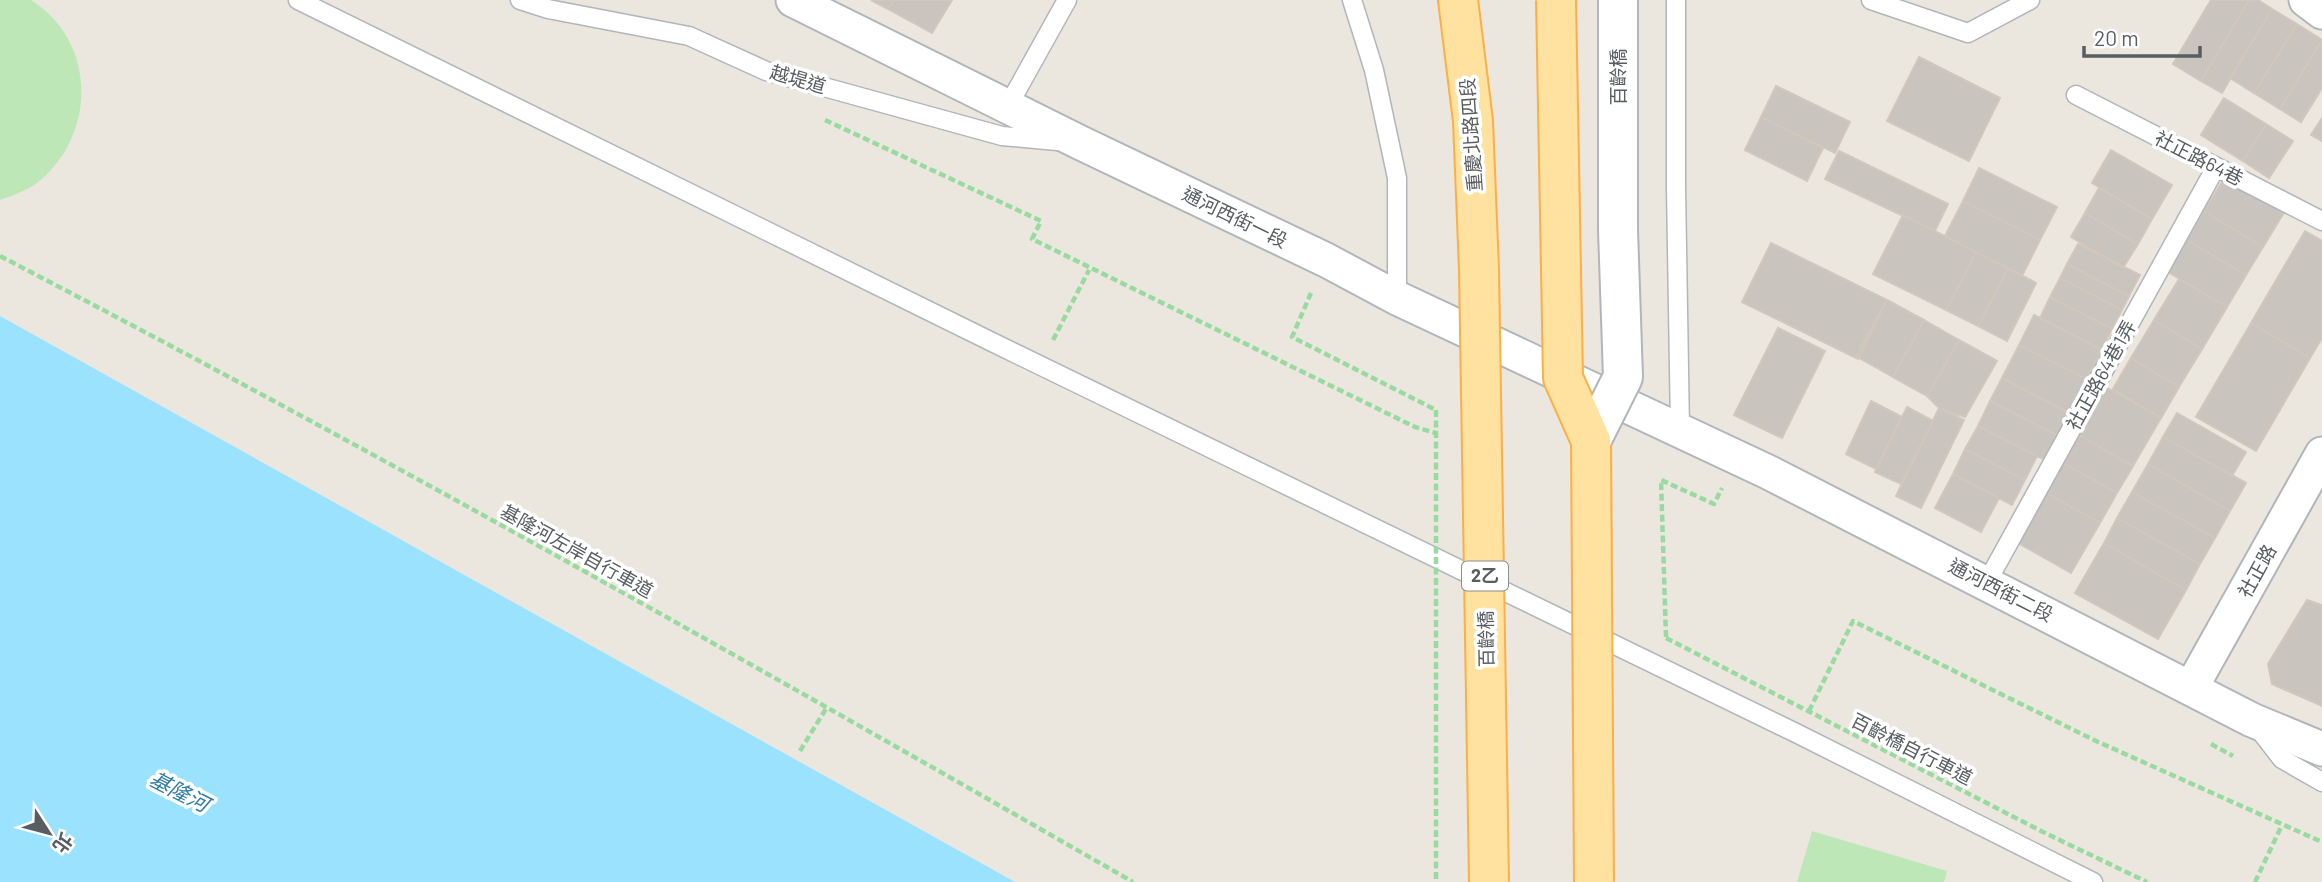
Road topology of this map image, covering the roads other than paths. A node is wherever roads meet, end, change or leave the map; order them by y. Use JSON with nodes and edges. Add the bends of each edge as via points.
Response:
{"nodes":[{"id":1,"x":298,"y":0,"type":"edge"},
{"id":2,"x":520,"y":0,"type":"edge"},
{"id":3,"x":793,"y":0,"type":"edge"},
{"id":4,"x":1067,"y":0,"type":"edge"},
{"id":5,"x":1352,"y":0,"type":"edge"},
{"id":6,"x":1458,"y":0,"type":"edge"},
{"id":7,"x":1556,"y":0,"type":"edge"},
{"id":8,"x":1618,"y":0,"type":"edge"},
{"id":9,"x":1676,"y":0,"type":"edge"},
{"id":10,"x":1871,"y":0,"type":"edge"},
{"id":11,"x":2030,"y":0,"type":"edge"},
{"id":12,"x":2306,"y":0,"type":"edge"},
{"id":13,"x":2322,"y":12,"type":"edge"},
{"id":14,"x":2076,"y":95,"type":"dead end"},
{"id":15,"x":1008,"y":106,"type":"junction"},
{"id":16,"x":1081,"y":143,"type":"junction"},
{"id":17,"x":2216,"y":167,"type":"junction"},
{"id":18,"x":2322,"y":221,"type":"edge"},
{"id":19,"x":1479,"y":270,"type":"joint"},
{"id":20,"x":1396,"y":298,"type":"junction"},
{"id":21,"x":1680,"y":429,"type":"junction"},
{"id":22,"x":1591,"y":441,"type":"junction"},
{"id":23,"x":2322,"y":454,"type":"edge"},
{"id":24,"x":1987,"y":582,"type":"junction"},
{"id":25,"x":2191,"y":688,"type":"junction"},
{"id":26,"x":2252,"y":720,"type":"junction"},
{"id":27,"x":2322,"y":749,"type":"edge"},
{"id":28,"x":2322,"y":782,"type":"edge"},
{"id":29,"x":1489,"y":882,"type":"edge"},
{"id":30,"x":1594,"y":882,"type":"edge"},
{"id":31,"x":2092,"y":882,"type":"edge"}],
"edges":[{"from":1,"to":31,"type":"lane"},
{"from":2,"to":16,"type":"lane","name":"越堤道","via":[[689,36],[766,71],[1002,136]]},
{"from":3,"to":15,"type":"street","name":"通河西街一段"},
{"from":4,"to":15,"type":"lane"},
{"from":5,"to":20,"type":"lane","via":[[1374,70],[1397,178]]},
{"from":6,"to":19,"type":"main road","name":"重慶北路四段","number":"2乙","via":[[1473,121]]},
{"from":7,"to":22,"type":"main road","name":"百齡橋","bridge":true,"via":[[1563,378]]},
{"from":8,"to":22,"type":"street","name":"百齡橋","bridge":true,"via":[[1623,377]]},
{"from":9,"to":21,"type":"lane"},
{"from":10,"to":11,"type":"lane","via":[[1968,33]]},
{"from":12,"to":13,"type":"street"},
{"from":14,"to":17,"type":"lane","name":"社正路64巷"},
{"from":15,"to":16,"type":"street","name":"通河西街一段"},
{"from":16,"to":20,"type":"street","name":"通河西街一段"},
{"from":17,"to":18,"type":"lane","name":"社正路64巷"},
{"from":17,"to":24,"type":"lane","name":"社正路64巷1弄"},
{"from":19,"to":29,"type":"main road","name":"百齡橋","number":"2乙","bridge":true},
{"from":20,"to":21,"type":"street","name":"通河西街一段"},
{"from":21,"to":24,"type":"street","name":"通河西街二段"},
{"from":22,"to":30,"type":"main road","name":"百齡橋","bridge":true},
{"from":23,"to":25,"type":"street","name":"社正路"},
{"from":24,"to":25,"type":"street","name":"通河西街二段"},
{"from":25,"to":26,"type":"street","name":"通河西街二段"},
{"from":26,"to":27,"type":"street","name":"通河西街二段"},
{"from":26,"to":28,"type":"lane","via":[[2282,759]]}]}
